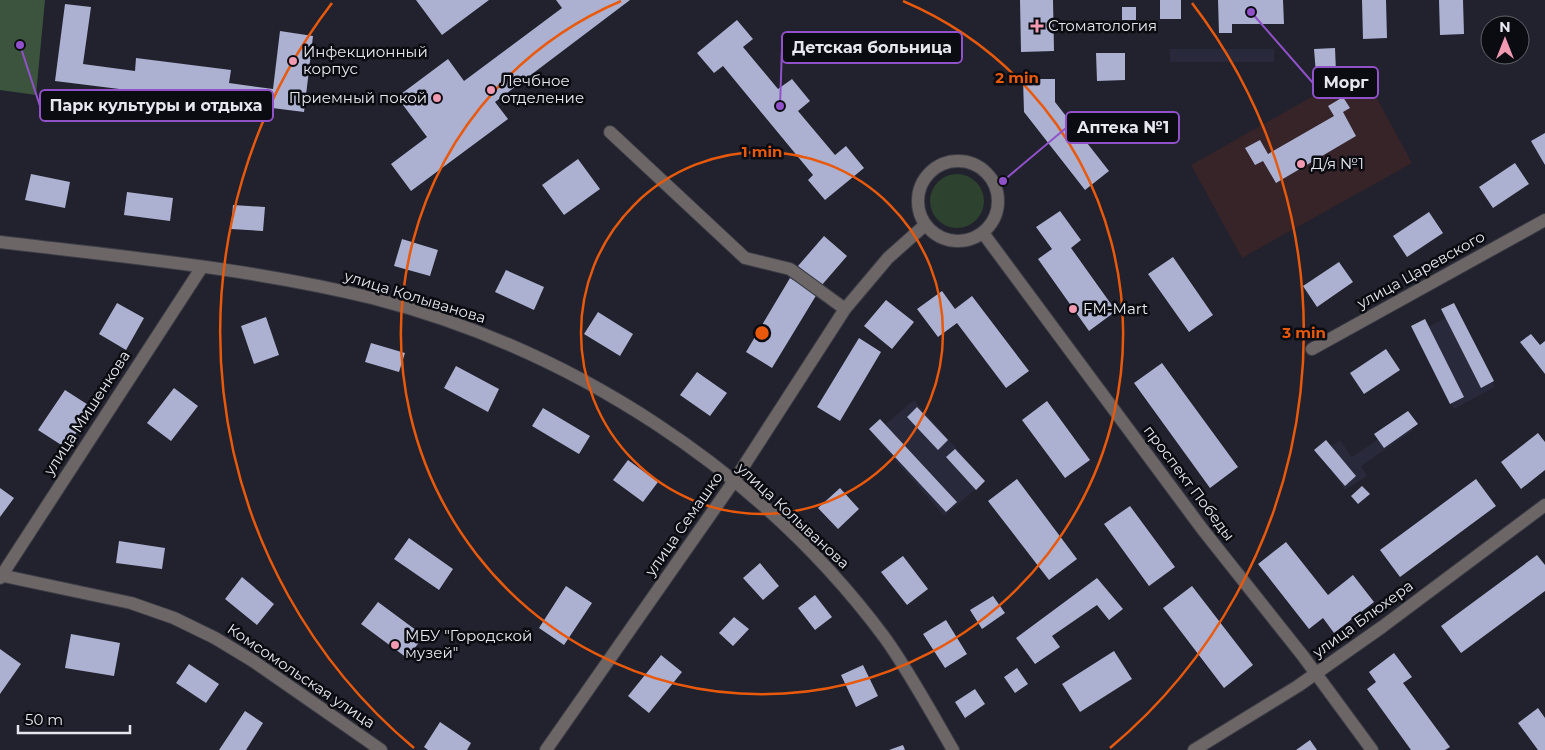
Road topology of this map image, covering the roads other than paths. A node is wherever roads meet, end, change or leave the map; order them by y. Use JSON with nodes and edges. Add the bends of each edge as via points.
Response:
{"nodes":[{"id":1,"x":610,"y":132,"type":"dead end"},
{"id":2,"x":1545,"y":220,"type":"edge"},
{"id":3,"x":925,"y":225,"type":"junction"},
{"id":4,"x":983,"y":233,"type":"junction"},
{"id":5,"x":0,"y":242,"type":"edge"},
{"id":6,"x":202,"y":267,"type":"junction"},
{"id":7,"x":845,"y":309,"type":"junction"},
{"id":8,"x":1312,"y":349,"type":"dead end"},
{"id":9,"x":734,"y":481,"type":"junction"},
{"id":10,"x":1545,"y":505,"type":"edge"},
{"id":11,"x":1,"y":576,"type":"edge"},
{"id":12,"x":1316,"y":673,"type":"junction"},
{"id":13,"x":381,"y":750,"type":"edge"},
{"id":14,"x":546,"y":750,"type":"edge"},
{"id":15,"x":952,"y":750,"type":"edge"},
{"id":16,"x":1194,"y":750,"type":"edge"},
{"id":17,"x":1372,"y":750,"type":"edge"}],
"edges":[{"from":1,"to":7,"type":"street","via":[[745,258],[790,269]]},
{"from":2,"to":8,"type":"street","name":"улица Царевского"},
{"from":3,"to":4,"type":"street","via":[[946,240],[958,242]]},
{"from":3,"to":4,"type":"street","via":[[918,198],[921,185],[939,166],[965,162],[978,166],[995,185],[997,211]]},
{"from":3,"to":7,"type":"street","name":"улица Семашко","via":[[888,258]]},
{"from":4,"to":12,"type":"street","name":"проспект Победы","via":[[1198,522]]},
{"from":5,"to":6,"type":"street","name":"улица Колыванова"},
{"from":6,"to":9,"type":"street","name":"улица Колыванова","via":[[374,299],[444,320],[514,347],[585,381],[652,421]]},
{"from":6,"to":11,"type":"street","name":"улица Мишенкова"},
{"from":7,"to":9,"type":"street","name":"улица Семашко"},
{"from":9,"to":14,"type":"street","name":"улица Семашко"},
{"from":9,"to":15,"type":"street","name":"улица Колыванова","via":[[798,538],[886,639]]},
{"from":10,"to":12,"type":"street","name":"улица Блюхера"},
{"from":11,"to":13,"type":"street","name":"Комсомольская улица","via":[[130,603],[174,618],[253,661]]},
{"from":12,"to":16,"type":"street","name":"улица Блюхера"},
{"from":12,"to":17,"type":"street","name":"проспект Победы"}]}
